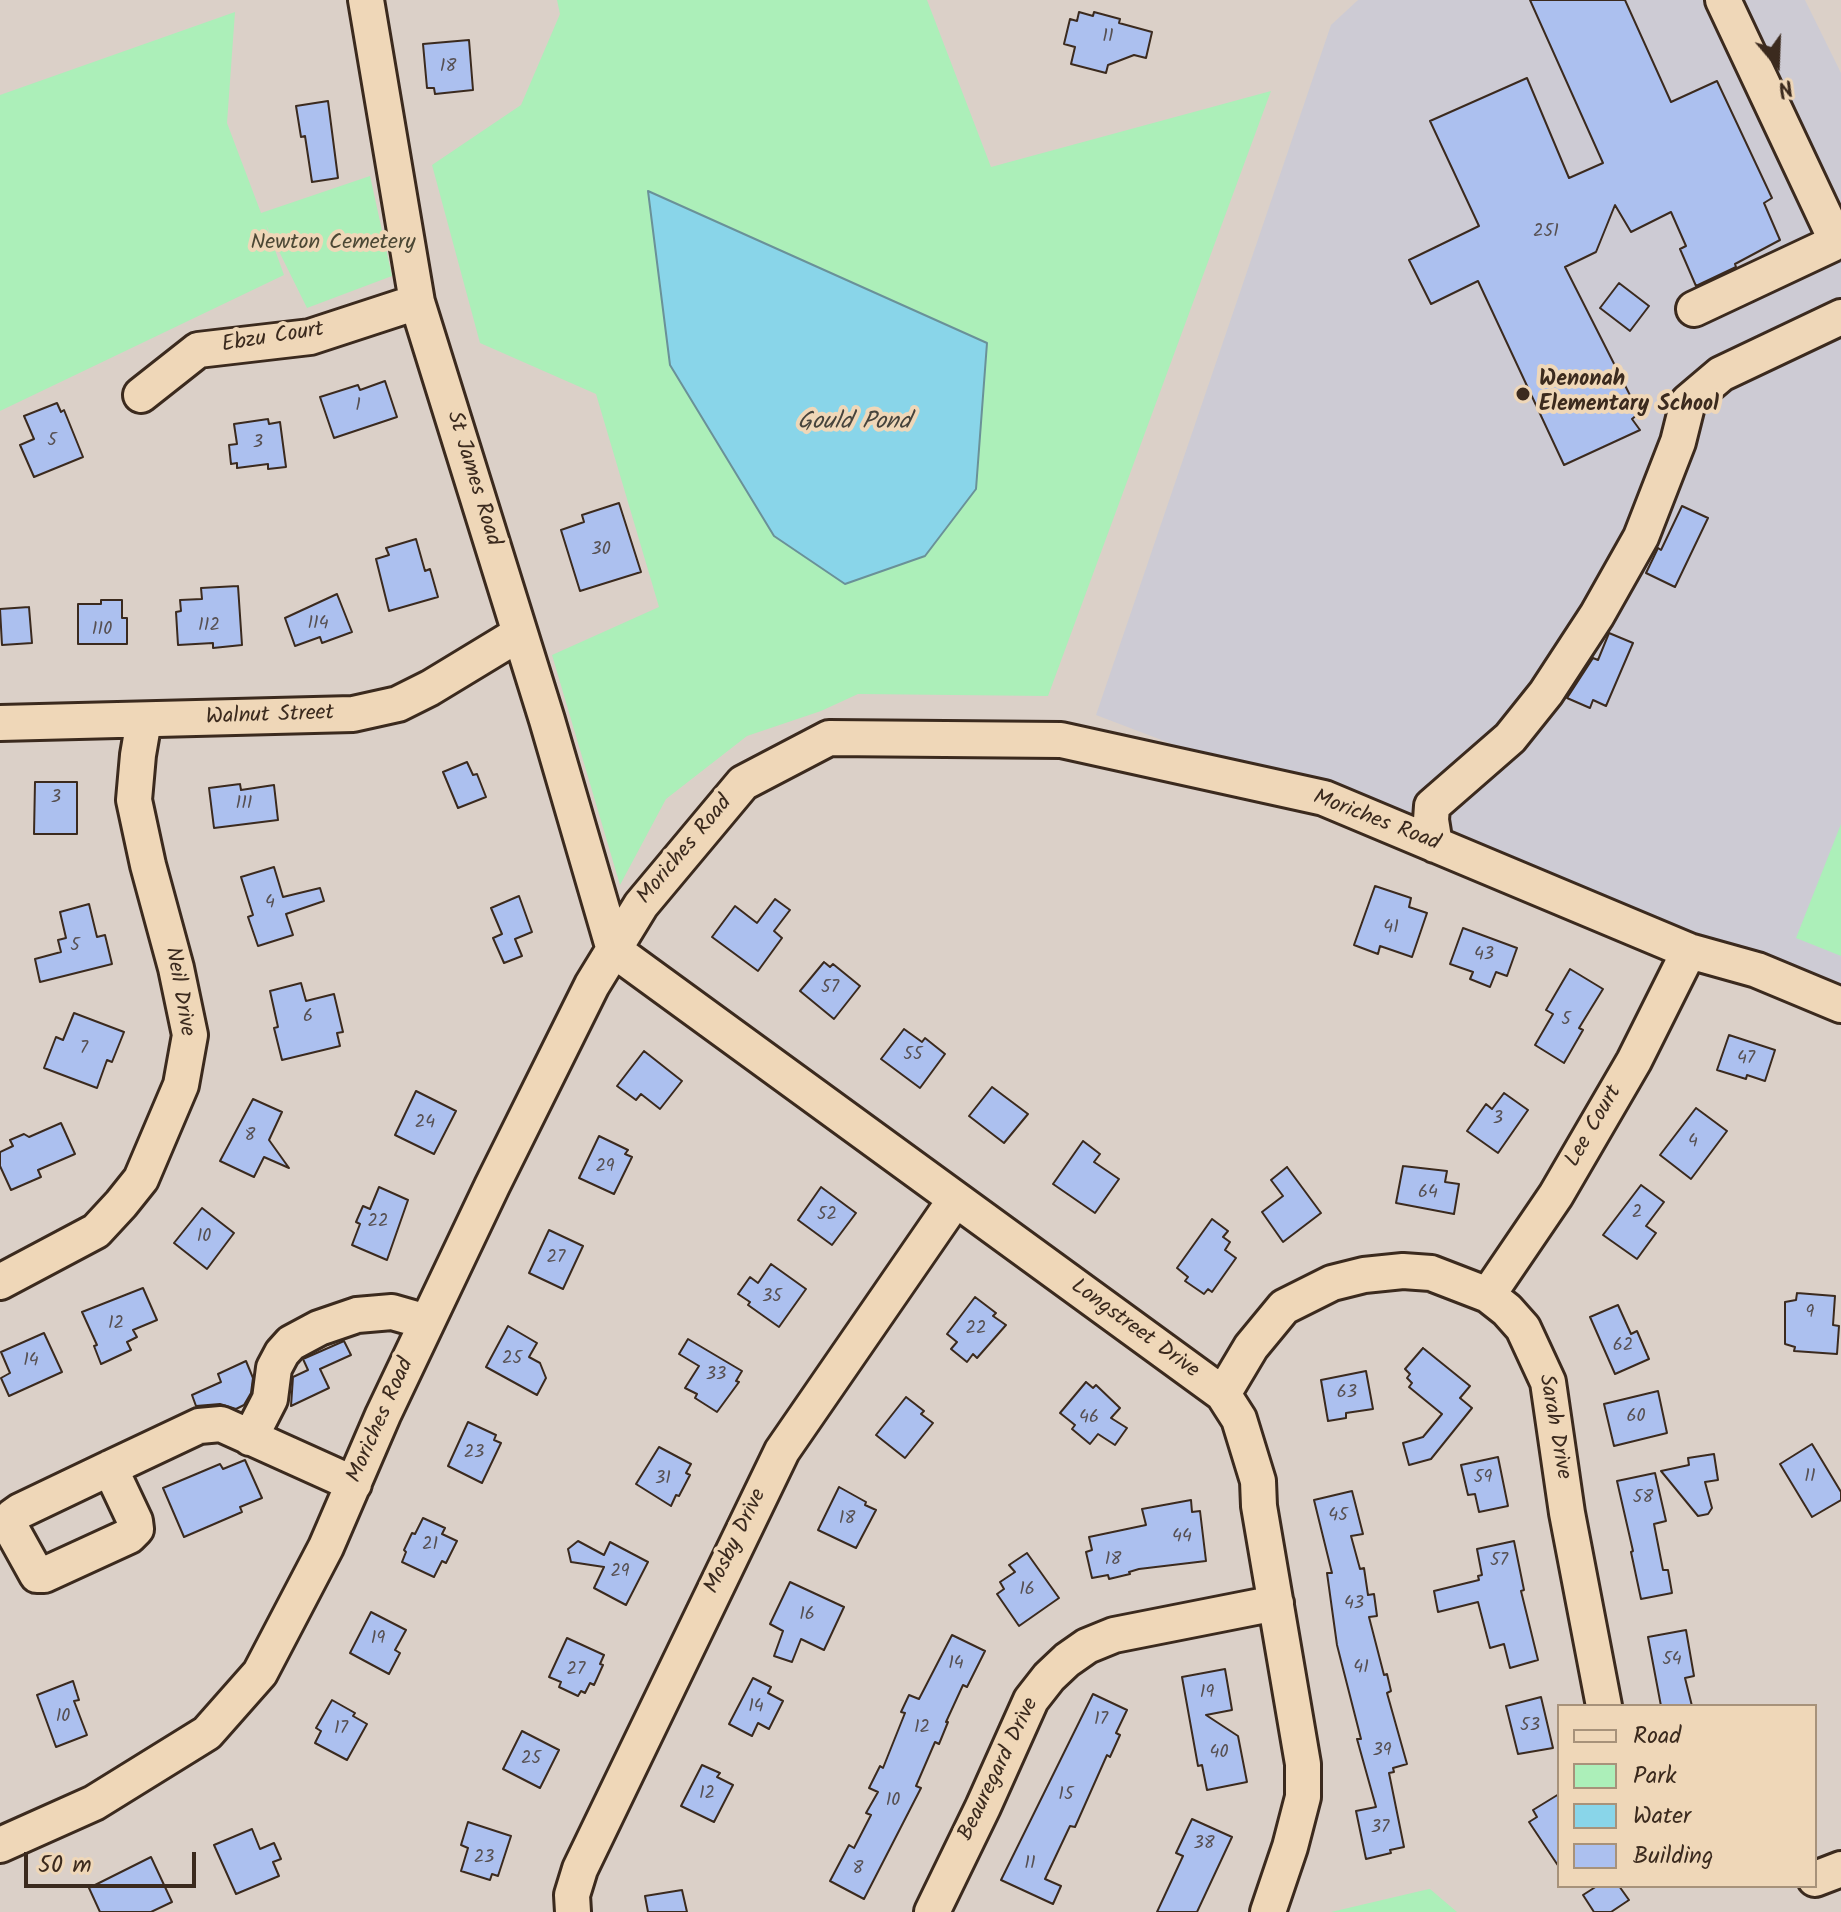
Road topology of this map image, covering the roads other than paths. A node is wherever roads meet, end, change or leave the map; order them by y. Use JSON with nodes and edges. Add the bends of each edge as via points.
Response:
{"nodes":[{"id":1,"x":366,"y":0,"type":"edge"},
{"id":2,"x":1723,"y":0,"type":"edge"},
{"id":3,"x":1839,"y":241,"type":"edge"},
{"id":4,"x":417,"y":302,"type":"junction"},
{"id":5,"x":1694,"y":309,"type":"dead end"},
{"id":6,"x":1841,"y":317,"type":"edge"},
{"id":7,"x":141,"y":395,"type":"dead end"},
{"id":8,"x":519,"y":634,"type":"junction"},
{"id":9,"x":144,"y":720,"type":"junction"},
{"id":10,"x":0,"y":723,"type":"edge"},
{"id":11,"x":1435,"y":845,"type":"junction"},
{"id":12,"x":614,"y":950,"type":"junction"},
{"id":13,"x":1689,"y":951,"type":"junction"},
{"id":14,"x":1841,"y":1005,"type":"edge"},
{"id":15,"x":955,"y":1200,"type":"junction"},
{"id":16,"x":0,"y":1282,"type":"edge"},
{"id":17,"x":1488,"y":1295,"type":"junction"},
{"id":18,"x":427,"y":1322,"type":"junction"},
{"id":19,"x":1223,"y":1394,"type":"junction"},
{"id":20,"x":250,"y":1438,"type":"junction"},
{"id":21,"x":110,"y":1468,"type":"dead end"},
{"id":22,"x":354,"y":1484,"type":"junction"},
{"id":23,"x":1276,"y":1603,"type":"junction"},
{"id":24,"x":1604,"y":1704,"type":"edge"},
{"id":25,"x":0,"y":1845,"type":"edge"},
{"id":26,"x":1841,"y":1869,"type":"edge"},
{"id":27,"x":1817,"y":1878,"type":"edge"},
{"id":28,"x":573,"y":1912,"type":"edge"},
{"id":29,"x":932,"y":1912,"type":"edge"},
{"id":30,"x":1268,"y":1912,"type":"edge"}],
"edges":[{"from":1,"to":4,"type":"street","name":"St James Road"},
{"from":2,"to":3,"type":"street"},
{"from":3,"to":5,"type":"street"},
{"from":4,"to":7,"type":"street","name":"Ebzu Court","via":[[310,337],[198,350]]},
{"from":4,"to":8,"type":"street","name":"St James Road"},
{"from":6,"to":11,"type":"street","via":[[1721,374],[1688,402],[1641,537],[1597,615],[1510,738],[1432,806]]},
{"from":8,"to":9,"type":"street","name":"Walnut Street","via":[[398,704],[353,714]]},
{"from":8,"to":12,"type":"street","name":"St James Road"},
{"from":9,"to":10,"type":"street","name":"Walnut Street"},
{"from":9,"to":16,"type":"street","name":"Neil Drive","via":[[134,800],[190,1035],[181,1085],[141,1179],[121,1204],[96,1231]]},
{"from":11,"to":12,"type":"street","name":"Moriches Road","via":[[1324,798],[1061,740],[829,738],[743,783],[641,905]]},
{"from":11,"to":13,"type":"street","name":"Moriches Road"},
{"from":12,"to":15,"type":"street","name":"Longstreet Drive"},
{"from":12,"to":18,"type":"street","name":"Moriches Road","via":[[585,998]]},
{"from":13,"to":14,"type":"street","name":"Moriches Road","via":[[1757,970]]},
{"from":13,"to":17,"type":"street","name":"Lee Court","via":[[1634,1061]]},
{"from":15,"to":19,"type":"street","name":"Longstreet Drive"},
{"from":15,"to":28,"type":"street","name":"Mosby Drive","via":[[782,1451],[580,1869]]},
{"from":17,"to":19,"type":"street","name":"Sarah Drive","via":[[1431,1273],[1403,1271],[1332,1283],[1284,1307],[1251,1347]]},
{"from":17,"to":24,"type":"street","name":"Sarah Drive","via":[[1523,1328],[1548,1382]]},
{"from":18,"to":20,"type":"street","via":[[375,1313],[303,1335],[274,1368],[270,1399]]},
{"from":18,"to":22,"type":"street","name":"Moriches Road"},
{"from":19,"to":23,"type":"street","name":"Longstreet Drive","via":[[1239,1419],[1258,1481]]},
{"from":20,"to":21,"type":"street","via":[[221,1424],[199,1426]]},
{"from":20,"to":22,"type":"street"},
{"from":22,"to":25,"type":"street","name":"Moriches Road","via":[[260,1673],[207,1733],[94,1803]]},
{"from":23,"to":29,"type":"street","name":"Beauregard Drive","via":[[1114,1635],[1067,1660],[1031,1700]]},
{"from":23,"to":30,"type":"street","name":"Longstreet Drive","via":[[1300,1733],[1303,1797]]},
{"from":26,"to":27,"type":"street"}]}
